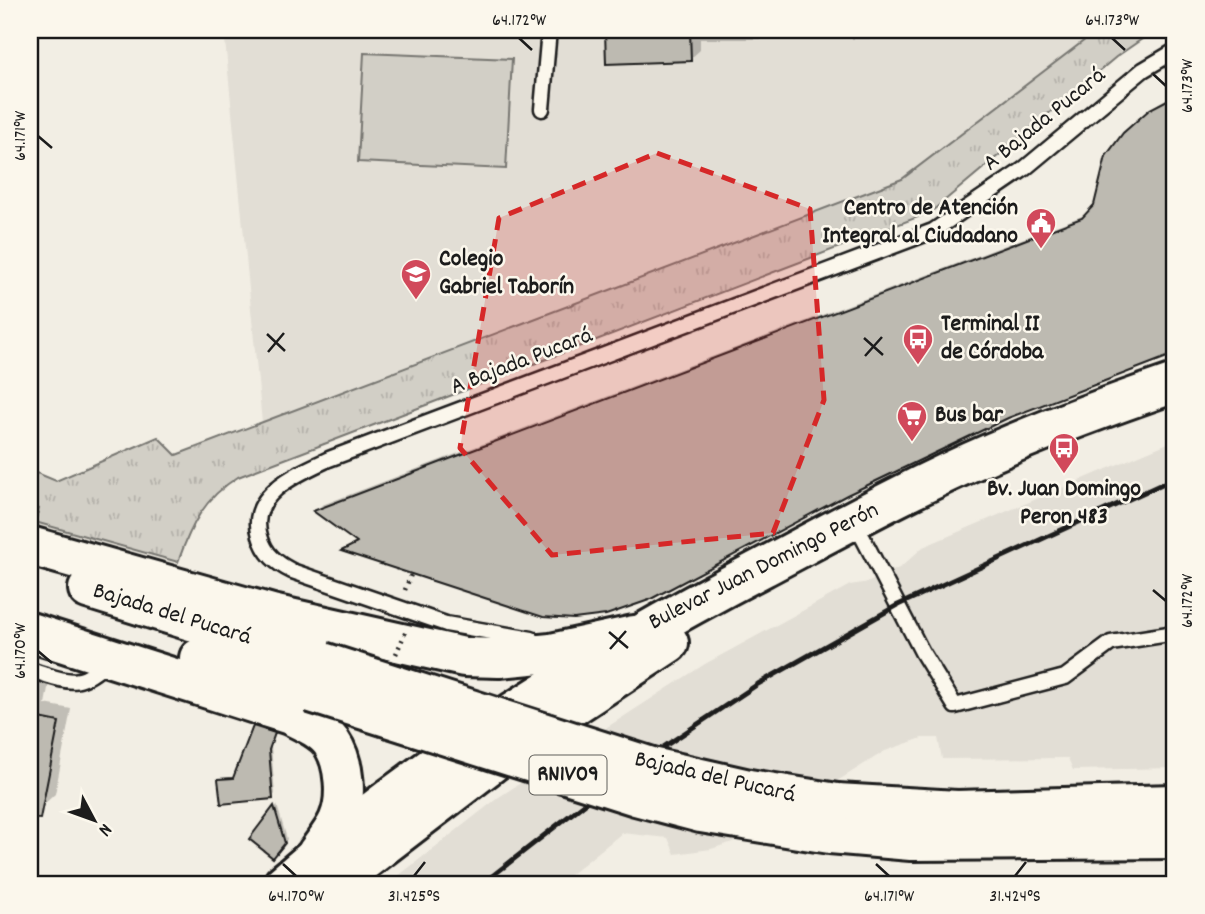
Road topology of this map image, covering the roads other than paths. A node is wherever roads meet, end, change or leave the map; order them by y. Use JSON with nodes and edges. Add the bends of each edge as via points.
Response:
{"nodes":[{"id":1,"x":549,"y":30,"type":"edge"},
{"id":2,"x":1175,"y":51,"type":"edge"},
{"id":3,"x":542,"y":109,"type":"dead end"},
{"id":4,"x":1175,"y":383,"type":"edge"},
{"id":5,"x":1175,"y":408,"type":"edge"},
{"id":6,"x":863,"y":538,"type":"junction"},
{"id":7,"x":30,"y":547,"type":"edge"},
{"id":8,"x":30,"y":571,"type":"edge"},
{"id":9,"x":30,"y":607,"type":"edge"},
{"id":10,"x":30,"y":632,"type":"edge"},
{"id":11,"x":1175,"y":633,"type":"edge"},
{"id":12,"x":634,"y":635,"type":"junction"},
{"id":13,"x":112,"y":657,"type":"junction"},
{"id":14,"x":499,"y":658,"type":"junction"},
{"id":15,"x":30,"y":670,"type":"edge"},
{"id":16,"x":317,"y":677,"type":"junction"},
{"id":17,"x":526,"y":720,"type":"junction"},
{"id":18,"x":1175,"y":804,"type":"edge"},
{"id":19,"x":834,"y":819,"type":"junction"},
{"id":20,"x":1175,"y":839,"type":"edge"},
{"id":21,"x":325,"y":869,"type":"edge"},
{"id":22,"x":283,"y":884,"type":"edge"}],
"edges":[{"from":1,"to":3,"type":"lane"},
{"from":2,"to":12,"type":"lane","name":"A Bajada Pucará","via":[[1143,70],[1024,169],[933,231],[329,459],[278,487],[257,517],[262,544],[277,564],[320,583],[446,624],[539,640]]},
{"from":4,"to":12,"type":"main road","name":"Bulevar Juan Domingo Perón","via":[[992,453]]},
{"from":5,"to":6,"type":"main road","name":"Bulevar Juan Domingo Perón","via":[[1012,469]]},
{"from":6,"to":11,"type":"lane","via":[[955,706],[1065,677],[1111,642]]},
{"from":6,"to":17,"type":"main road","name":"Bulevar Juan Domingo Perón"},
{"from":7,"to":14,"type":"main road","via":[[272,614],[433,652]]},
{"from":8,"to":16,"type":"main road","name":"Bajada del Pucará","number":"RN1V09"},
{"from":9,"to":16,"type":"main road","name":"Bajada del Pucará","number":"RN1V09"},
{"from":10,"to":13,"type":"main road"},
{"from":12,"to":14,"type":"main road","via":[[551,653]]},
{"from":12,"to":17,"type":"main road","name":"Bulevar Juan Domingo Perón"},
{"from":13,"to":15,"type":"lane","via":[[93,676],[76,683]]},
{"from":13,"to":21,"type":"main road","via":[[290,715],[330,741],[339,759],[343,804]]},
{"from":14,"to":17,"type":"main road","via":[[517,683]]},
{"from":16,"to":19,"type":"main road","name":"Bajada del Pucará","number":"RN1V09","bridge":true,"via":[[749,789]]},
{"from":17,"to":21,"type":"main road","name":"Bulevar Juan Domingo Perón","via":[[447,754]]},
{"from":18,"to":19,"type":"main road","name":"Bajada del Pucará","number":"RN1V09","via":[[957,810]]},
{"from":19,"to":20,"type":"main road","name":"Bajada del Pucará","number":"RN1V09","via":[[923,841]]},
{"from":21,"to":22,"type":"main road","name":"Bulevar Juan Domingo Perón"}]}
